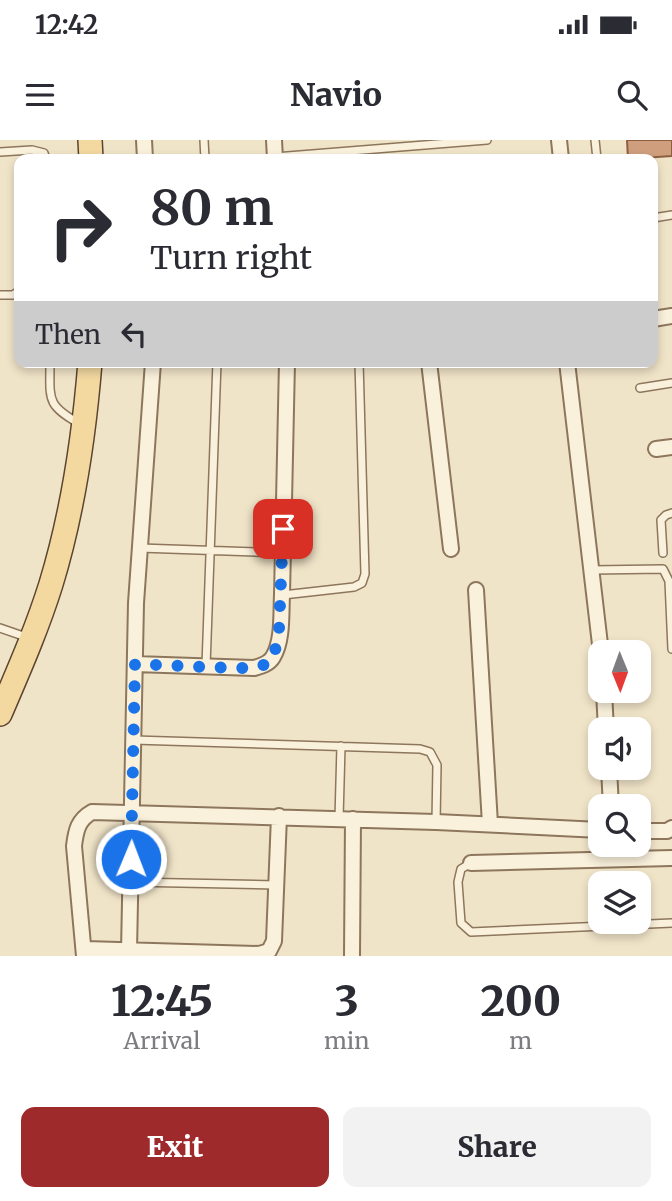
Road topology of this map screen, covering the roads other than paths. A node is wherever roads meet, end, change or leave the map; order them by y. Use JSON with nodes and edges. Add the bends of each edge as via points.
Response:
{"nodes":[{"id":1,"x":487,"y":140,"type":"edge"},
{"id":2,"x":0,"y":152,"type":"edge"},
{"id":3,"x":44,"y":154,"type":"edge"},
{"id":4,"x":322,"y":154,"type":"edge"},
{"id":5,"x":50,"y":368,"type":"edge"},
{"id":6,"x":89,"y":368,"type":"edge"},
{"id":7,"x":153,"y":368,"type":"edge"},
{"id":8,"x":217,"y":368,"type":"edge"},
{"id":9,"x":288,"y":368,"type":"edge"},
{"id":10,"x":359,"y":368,"type":"edge"},
{"id":11,"x":430,"y":368,"type":"edge"},
{"id":12,"x":568,"y":368,"type":"edge"},
{"id":13,"x":672,"y":383,"type":"edge"},
{"id":14,"x":640,"y":388,"type":"dead end"},
{"id":15,"x":84,"y":426,"type":"junction"},
{"id":16,"x":672,"y":447,"type":"edge"},
{"id":17,"x":656,"y":449,"type":"dead end"},
{"id":18,"x":672,"y":513,"type":"edge"},
{"id":19,"x":139,"y":548,"type":"junction"},
{"id":20,"x":452,"y":549,"type":"dead end"},
{"id":21,"x":210,"y":551,"type":"junction"},
{"id":22,"x":283,"y":553,"type":"junction"},
{"id":23,"x":663,"y":553,"type":"dead end"},
{"id":24,"x":592,"y":570,"type":"junction"},
{"id":25,"x":477,"y":590,"type":"dead end"},
{"id":26,"x":282,"y":595,"type":"junction"},
{"id":27,"x":0,"y":628,"type":"edge"},
{"id":28,"x":32,"y":639,"type":"junction"},
{"id":29,"x":600,"y":640,"type":"edge"},
{"id":30,"x":672,"y":649,"type":"edge"},
{"id":31,"x":135,"y":664,"type":"junction"},
{"id":32,"x":205,"y":668,"type":"junction"},
{"id":33,"x":0,"y":715,"type":"edge"},
{"id":34,"x":134,"y":740,"type":"junction"},
{"id":35,"x":341,"y":746,"type":"junction"},
{"id":36,"x":132,"y":813,"type":"junction"},
{"id":37,"x":279,"y":816,"type":"junction"},
{"id":38,"x":346,"y":819,"type":"junction"},
{"id":39,"x":436,"y":822,"type":"junction"},
{"id":40,"x":490,"y":824,"type":"junction"},
{"id":41,"x":672,"y":828,"type":"edge"},
{"id":42,"x":588,"y":829,"type":"edge"},
{"id":43,"x":651,"y":831,"type":"edge"},
{"id":44,"x":672,"y":858,"type":"edge"},
{"id":45,"x":471,"y":863,"type":"joint"},
{"id":46,"x":130,"y":882,"type":"junction"},
{"id":47,"x":276,"y":885,"type":"junction"},
{"id":48,"x":672,"y":923,"type":"edge"},
{"id":49,"x":129,"y":951,"type":"junction"},
{"id":50,"x":85,"y":953,"type":"edge"},
{"id":51,"x":352,"y":956,"type":"edge"}],
"edges":[{"from":1,"to":4,"type":"lane"},
{"from":2,"to":3,"type":"lane"},
{"from":5,"to":15,"type":"lane","via":[[51,400],[58,411]]},
{"from":6,"to":15,"type":"main road"},
{"from":7,"to":19,"type":"street"},
{"from":8,"to":21,"type":"lane"},
{"from":9,"to":22,"type":"street"},
{"from":10,"to":26,"type":"lane","via":[[362,583]]},
{"from":11,"to":20,"type":"street"},
{"from":12,"to":24,"type":"street"},
{"from":13,"to":14,"type":"lane"},
{"from":15,"to":28,"type":"main road","via":[[66,530]]},
{"from":16,"to":17,"type":"street"},
{"from":18,"to":23,"type":"lane","via":[[661,520]]},
{"from":19,"to":21,"type":"lane"},
{"from":19,"to":31,"type":"street"},
{"from":21,"to":22,"type":"lane"},
{"from":21,"to":32,"type":"lane"},
{"from":22,"to":26,"type":"street"},
{"from":24,"to":29,"type":"street"},
{"from":24,"to":30,"type":"lane","via":[[663,569],[669,582]]},
{"from":25,"to":40,"type":"street"},
{"from":26,"to":32,"type":"street","via":[[277,645],[267,664]]},
{"from":27,"to":28,"type":"lane"},
{"from":28,"to":33,"type":"main road"},
{"from":31,"to":32,"type":"street"},
{"from":31,"to":34,"type":"street"},
{"from":34,"to":35,"type":"lane"},
{"from":34,"to":36,"type":"street"},
{"from":35,"to":38,"type":"lane"},
{"from":35,"to":39,"type":"lane","via":[[430,752],[437,765]]},
{"from":36,"to":37,"type":"street"},
{"from":36,"to":46,"type":"street"},
{"from":36,"to":50,"type":"street","via":[[92,812],[82,817],[76,830]]},
{"from":37,"to":38,"type":"street"},
{"from":37,"to":47,"type":"street"},
{"from":38,"to":39,"type":"street"},
{"from":38,"to":51,"type":"street"},
{"from":39,"to":40,"type":"street"},
{"from":40,"to":42,"type":"street"},
{"from":41,"to":43,"type":"street"},
{"from":44,"to":45,"type":"street"},
{"from":45,"to":48,"type":"lane","via":[[461,869],[458,882],[461,923],[471,932]]},
{"from":46,"to":47,"type":"lane"},
{"from":46,"to":49,"type":"street"},
{"from":47,"to":49,"type":"street","via":[[274,941],[269,951]]},
{"from":49,"to":50,"type":"street"}]}
